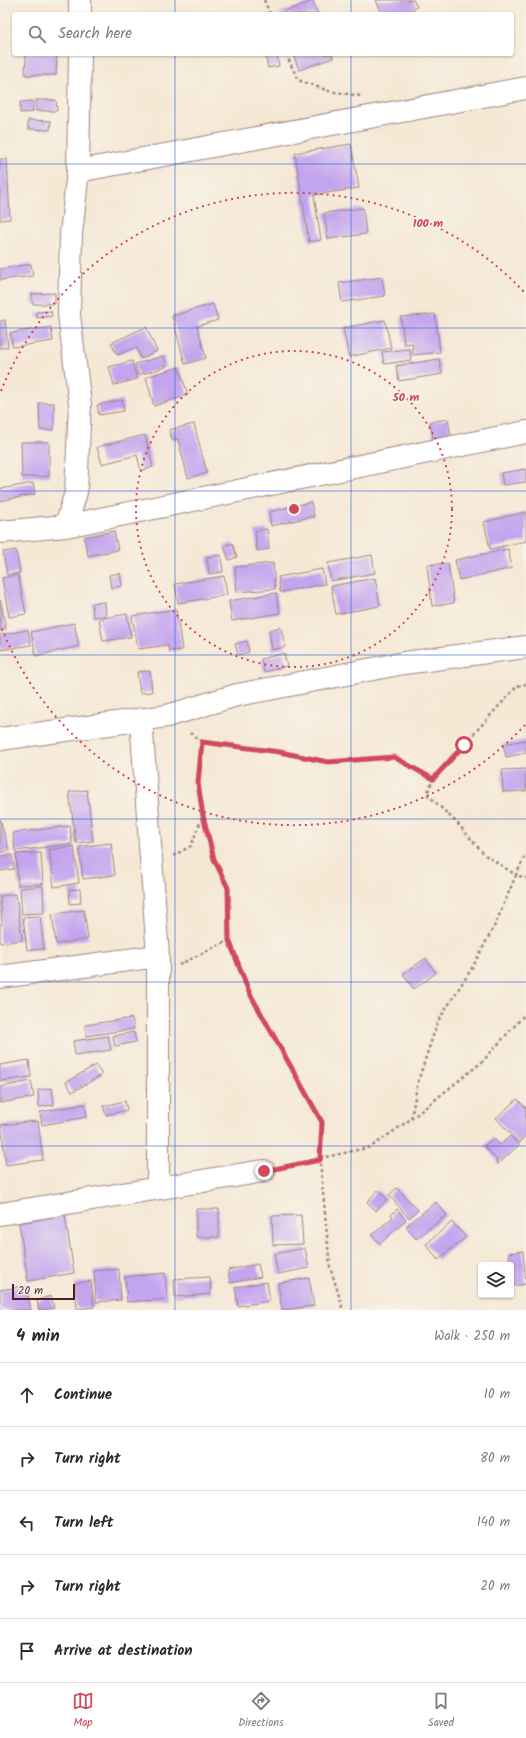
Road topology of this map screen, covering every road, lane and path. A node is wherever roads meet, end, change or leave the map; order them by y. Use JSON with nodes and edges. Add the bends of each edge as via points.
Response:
{"nodes":[{"id":1,"x":80,"y":0,"type":"edge"},
{"id":2,"x":264,"y":0,"type":"edge"},
{"id":3,"x":80,"y":12,"type":"edge"},
{"id":4,"x":269,"y":12,"type":"edge"},
{"id":5,"x":80,"y":56,"type":"edge"},
{"id":6,"x":287,"y":56,"type":"edge"},
{"id":7,"x":526,"y":88,"type":"edge"},
{"id":8,"x":366,"y":96,"type":"dead end"},
{"id":9,"x":78,"y":170,"type":"junction"},
{"id":10,"x":526,"y":432,"type":"edge"},
{"id":11,"x":66,"y":526,"type":"junction"},
{"id":12,"x":0,"y":532,"type":"edge"},
{"id":13,"x":526,"y":646,"type":"edge"},
{"id":14,"x":526,"y":684,"type":"edge"},
{"id":15,"x":166,"y":716,"type":"junction"},
{"id":16,"x":141,"y":719,"type":"junction"},
{"id":17,"x":0,"y":739,"type":"edge"},
{"id":18,"x":202,"y":742,"type":"junction"},
{"id":19,"x":433,"y":779,"type":"junction"},
{"id":20,"x":203,"y":816,"type":"junction"},
{"id":21,"x":526,"y":854,"type":"edge"},
{"id":22,"x":153,"y":864,"type":"junction"},
{"id":23,"x":516,"y":875,"type":"junction"},
{"id":24,"x":526,"y":878,"type":"edge"},
{"id":25,"x":229,"y":940,"type":"junction"},
{"id":26,"x":159,"y":966,"type":"junction"},
{"id":27,"x":0,"y":977,"type":"edge"},
{"id":28,"x":526,"y":1013,"type":"edge"},
{"id":29,"x":411,"y":1119,"type":"junction"},
{"id":30,"x":320,"y":1160,"type":"junction"},
{"id":31,"x":264,"y":1171,"type":"joint"},
{"id":32,"x":158,"y":1188,"type":"junction"},
{"id":33,"x":0,"y":1214,"type":"edge"},
{"id":34,"x":341,"y":1310,"type":"edge"}],
"edges":[{"from":1,"to":3,"type":"street"},
{"from":2,"to":4,"type":"path"},
{"from":5,"to":9,"type":"street"},
{"from":6,"to":8,"type":"path","via":[[298,80],[329,91]]},
{"from":7,"to":9,"type":"street"},
{"from":9,"to":11,"type":"street","via":[[71,234],[69,315],[80,404],[76,492]]},
{"from":10,"to":11,"type":"street"},
{"from":11,"to":12,"type":"street"},
{"from":13,"to":15,"type":"street","via":[[404,663],[237,695]]},
{"from":14,"to":19,"type":"path","via":[[517,686]]},
{"from":15,"to":16,"type":"street"},
{"from":15,"to":18,"type":"path"},
{"from":16,"to":17,"type":"street"},
{"from":16,"to":22,"type":"street"},
{"from":18,"to":19,"type":"path","via":[[280,752],[328,762],[394,757]]},
{"from":18,"to":20,"type":"path","via":[[198,783]]},
{"from":19,"to":23,"type":"path","via":[[427,794],[485,855]]},
{"from":20,"to":22,"type":"path","via":[[191,846]]},
{"from":20,"to":25,"type":"path","via":[[214,859],[228,888]]},
{"from":21,"to":23,"type":"path"},
{"from":22,"to":26,"type":"street"},
{"from":23,"to":24,"type":"path"},
{"from":23,"to":29,"type":"path","via":[[496,923],[472,968],[438,1021],[418,1081]]},
{"from":25,"to":26,"type":"path"},
{"from":25,"to":30,"type":"path","via":[[249,992],[322,1122]]},
{"from":26,"to":27,"type":"street"},
{"from":26,"to":32,"type":"street"},
{"from":28,"to":29,"type":"path","via":[[482,1062]]},
{"from":29,"to":30,"type":"path","via":[[371,1147]]},
{"from":30,"to":31,"type":"path"},
{"from":30,"to":34,"type":"path","via":[[330,1267],[342,1305]]},
{"from":31,"to":32,"type":"street"},
{"from":32,"to":33,"type":"street"}]}
